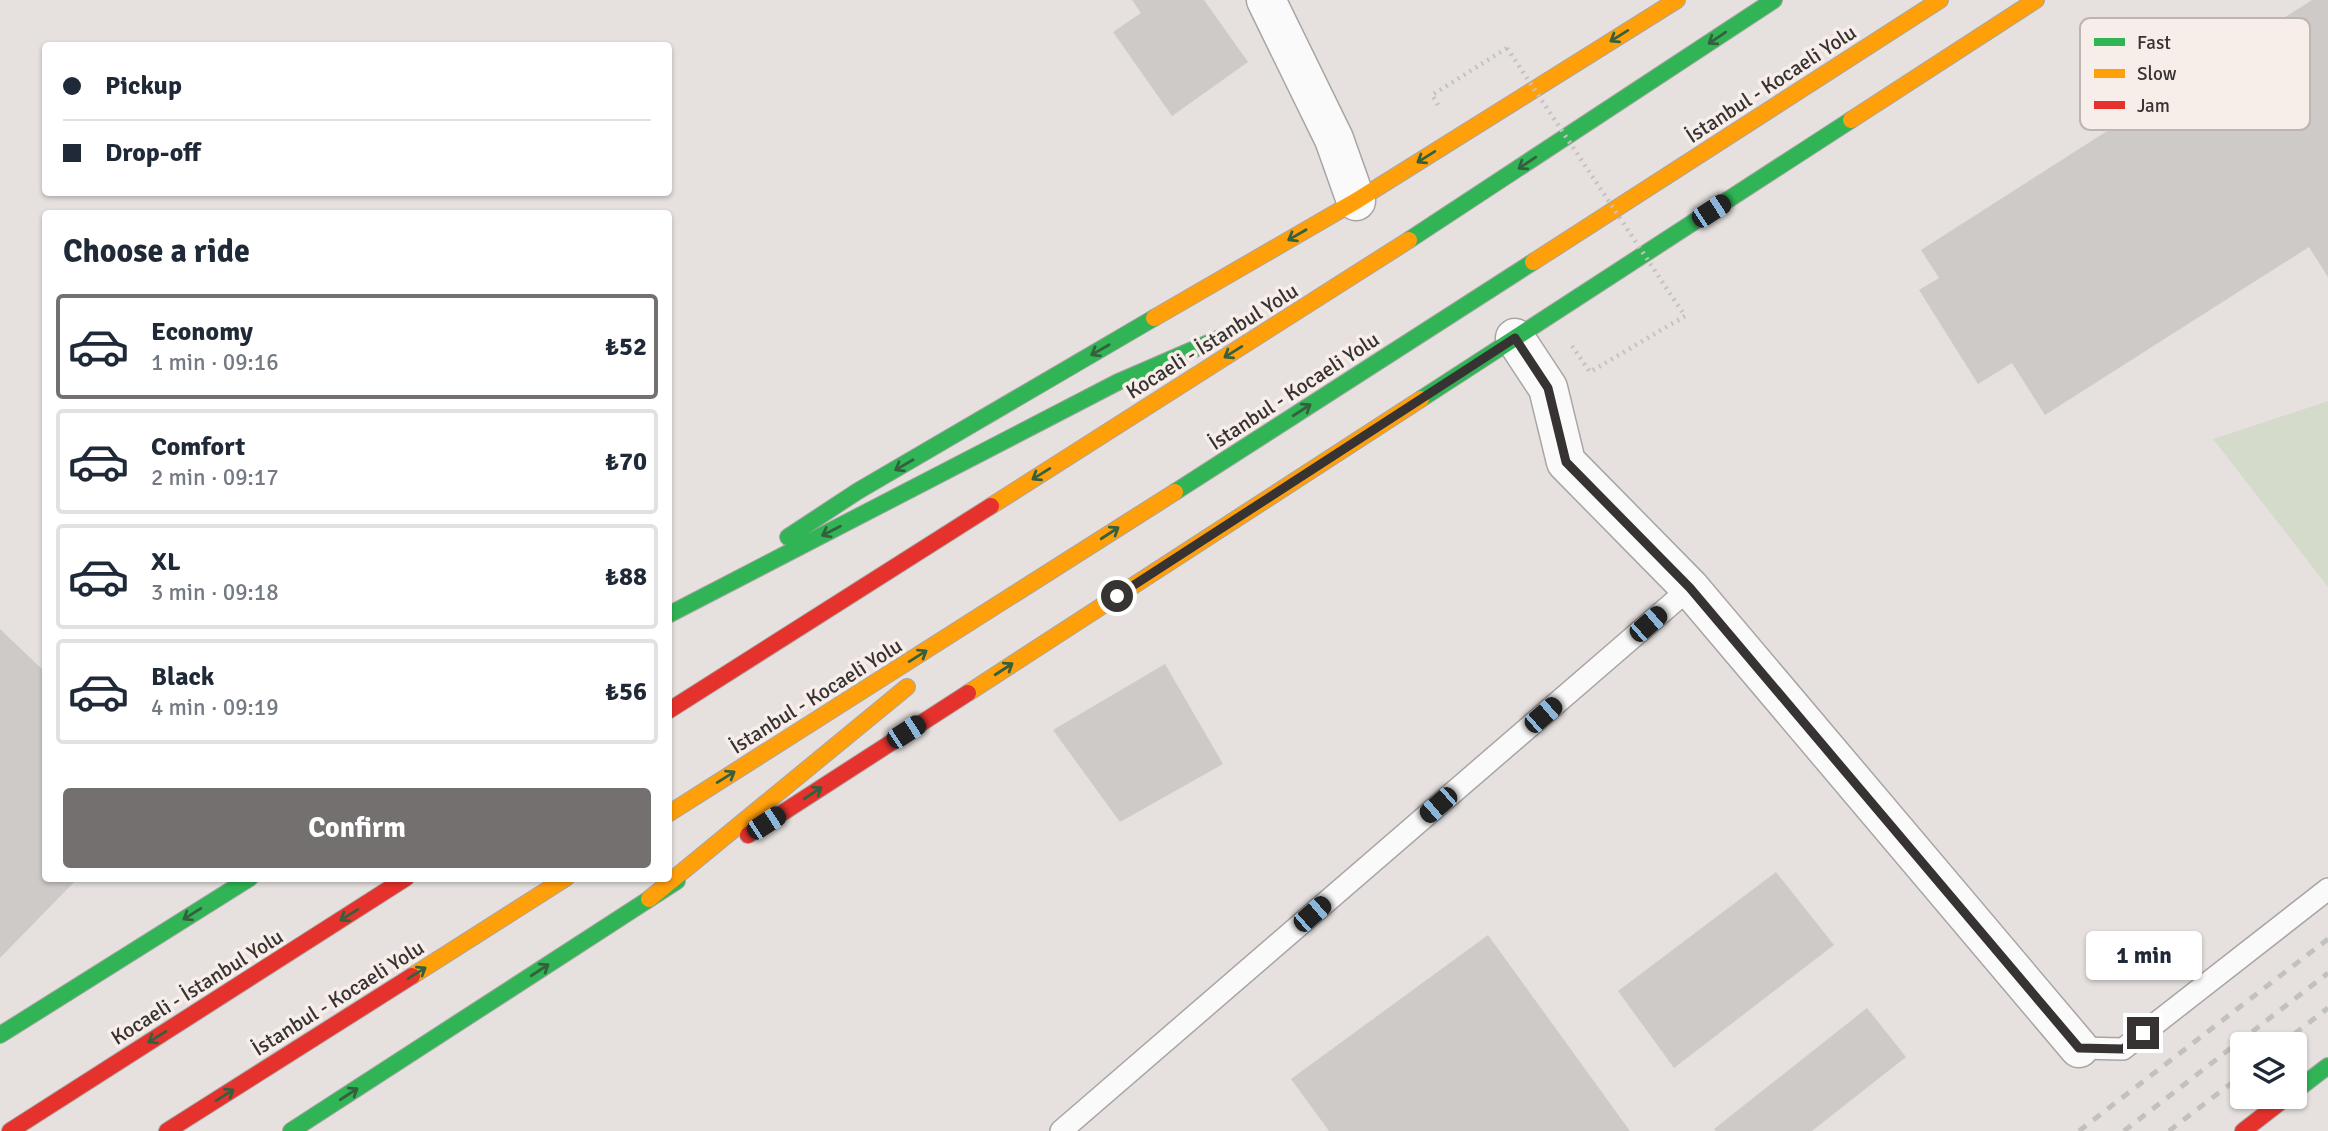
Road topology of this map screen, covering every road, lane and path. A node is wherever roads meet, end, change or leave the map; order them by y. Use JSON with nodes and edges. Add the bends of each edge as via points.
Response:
{"nodes":[{"id":1,"x":1266,"y":0,"type":"edge"},
{"id":2,"x":1677,"y":0,"type":"edge"},
{"id":3,"x":1774,"y":0,"type":"edge"},
{"id":4,"x":1940,"y":0,"type":"edge"},
{"id":5,"x":2036,"y":0,"type":"edge"},
{"id":6,"x":1432,"y":95,"type":"dead end"},
{"id":7,"x":1356,"y":201,"type":"junction"},
{"id":8,"x":1333,"y":288,"type":"junction"},
{"id":9,"x":1515,"y":338,"type":"junction"},
{"id":10,"x":1590,"y":372,"type":"dead end"},
{"id":11,"x":1035,"y":582,"type":"junction"},
{"id":12,"x":1690,"y":588,"type":"junction"},
{"id":13,"x":672,"y":612,"type":"edge"},
{"id":14,"x":672,"y":613,"type":"edge"},
{"id":15,"x":938,"y":661,"type":"dead end"},
{"id":16,"x":917,"y":679,"type":"dead end"},
{"id":17,"x":672,"y":708,"type":"edge"},
{"id":18,"x":672,"y":811,"type":"edge"},
{"id":19,"x":672,"y":880,"type":"edge"},
{"id":20,"x":244,"y":882,"type":"edge"},
{"id":21,"x":400,"y":882,"type":"edge"},
{"id":22,"x":560,"y":882,"type":"edge"},
{"id":23,"x":670,"y":882,"type":"edge"},
{"id":24,"x":2328,"y":889,"type":"edge"},
{"id":25,"x":649,"y":899,"type":"junction"},
{"id":26,"x":0,"y":1035,"type":"edge"},
{"id":27,"x":2079,"y":1048,"type":"joint"},
{"id":28,"x":2328,"y":1066,"type":"edge"},
{"id":29,"x":2307,"y":1082,"type":"edge"},
{"id":30,"x":2271,"y":1109,"type":"edge"},
{"id":31,"x":10,"y":1131,"type":"edge"},
{"id":32,"x":167,"y":1131,"type":"edge"},
{"id":33,"x":291,"y":1131,"type":"edge"},
{"id":34,"x":1060,"y":1131,"type":"edge"},
{"id":35,"x":2243,"y":1131,"type":"edge"}],
"edges":[{"from":1,"to":7,"type":"street","via":[[1334,139]]},
{"from":2,"to":7,"type":"main road","one_way":true},
{"from":3,"to":8,"type":"main road","name":"Kocaeli - İstanbul Yolu","one_way":true},
{"from":11,"to":4,"type":"main road","name":"İstanbul - Kocaeli Yolu","one_way":true},
{"from":5,"to":9,"type":"main road"},
{"from":6,"to":10,"type":"path","bridge":true,"via":[[1507,48],[1685,316]]},
{"from":7,"to":13,"type":"main road","one_way":true,"via":[[858,491]]},
{"from":8,"to":14,"type":"main road","one_way":true,"via":[[1118,382]]},
{"from":8,"to":17,"type":"main road","name":"Kocaeli - İstanbul Yolu","one_way":true},
{"from":9,"to":12,"type":"street","via":[[1548,388],[1566,462]]},
{"from":25,"to":9,"type":"main road","one_way":true},
{"from":11,"to":15,"type":"main road"},
{"from":18,"to":11,"type":"main road","name":"İstanbul - Kocaeli Yolu","one_way":true},
{"from":12,"to":27,"type":"street"},
{"from":12,"to":34,"type":"lane"},
{"from":16,"to":19,"type":"main road"},
{"from":20,"to":26,"type":"main road","one_way":true},
{"from":21,"to":31,"type":"main road","name":"Kocaeli - İstanbul Yolu","one_way":true},
{"from":32,"to":22,"type":"main road","name":"İstanbul - Kocaeli Yolu","one_way":true},
{"from":23,"to":25,"type":"main road"},
{"from":24,"to":27,"type":"lane","via":[[2123,1049]]},
{"from":33,"to":25,"type":"main road","one_way":true},
{"from":28,"to":29,"type":"main road"},
{"from":30,"to":35,"type":"main road"}]}
